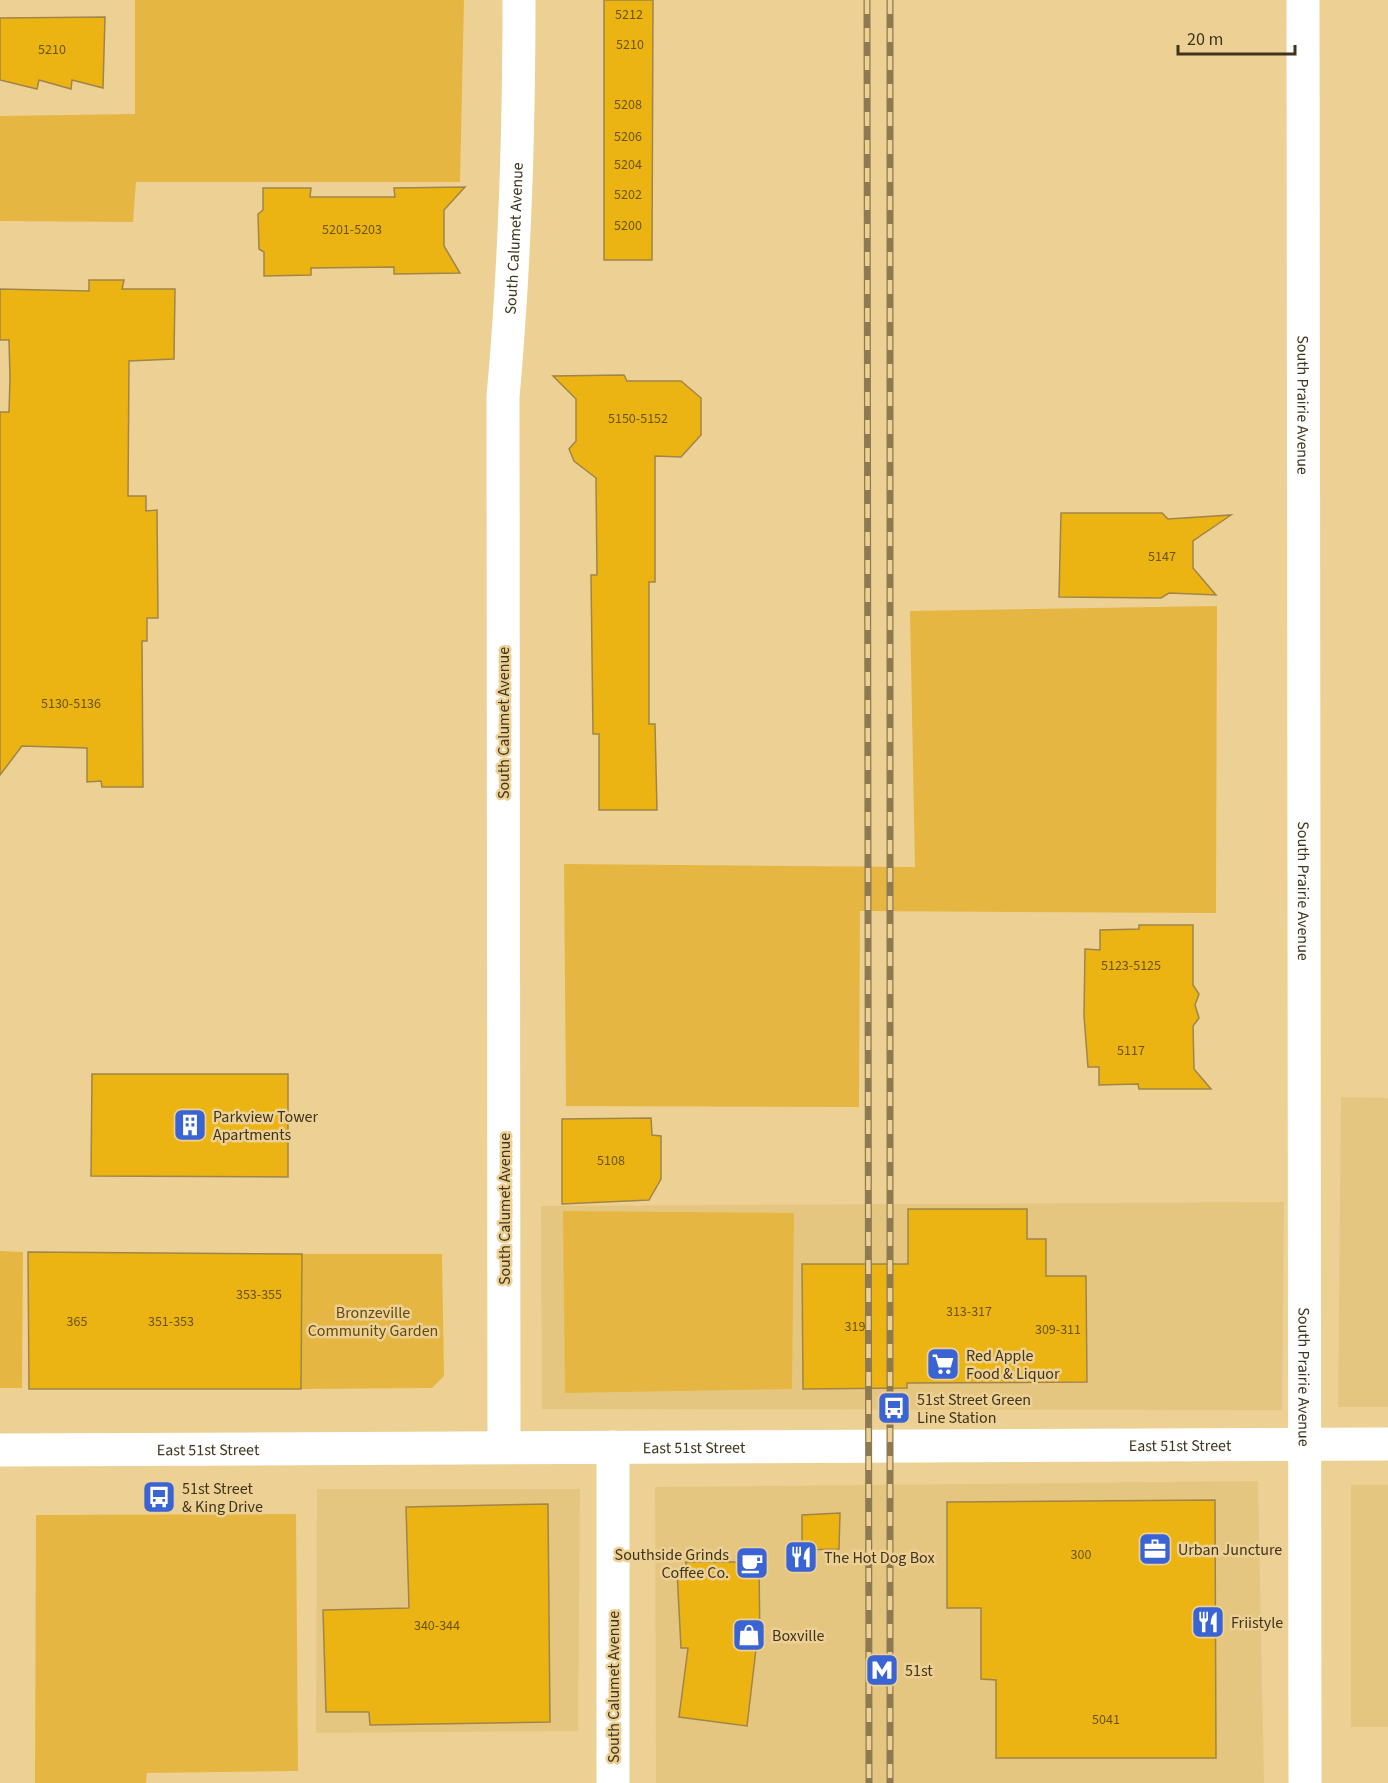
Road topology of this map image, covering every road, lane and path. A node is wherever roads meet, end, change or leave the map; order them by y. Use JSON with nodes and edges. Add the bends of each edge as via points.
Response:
{"nodes":[{"id":1,"x":519,"y":0,"type":"edge"},
{"id":2,"x":1303,"y":0,"type":"edge"},
{"id":3,"x":1306,"y":1444,"type":"junction"},
{"id":4,"x":1388,"y":1444,"type":"edge"},
{"id":5,"x":504,"y":1447,"type":"junction"},
{"id":6,"x":613,"y":1447,"type":"junction"},
{"id":7,"x":0,"y":1450,"type":"edge"},
{"id":8,"x":613,"y":1783,"type":"edge"},
{"id":9,"x":1305,"y":1783,"type":"edge"}],
"edges":[{"from":1,"to":5,"type":"street","name":"South Calumet Avenue","via":[[519,160],[503,397]]},
{"from":2,"to":3,"type":"street","name":"South Prairie Avenue"},
{"from":3,"to":4,"type":"street","name":"East 51st Street"},
{"from":3,"to":6,"type":"street","name":"East 51st Street"},
{"from":3,"to":9,"type":"street","name":"South Prairie Avenue"},
{"from":5,"to":6,"type":"street","name":"East 51st Street"},
{"from":5,"to":7,"type":"street","name":"East 51st Street"},
{"from":6,"to":8,"type":"street","name":"South Calumet Avenue"}]}
